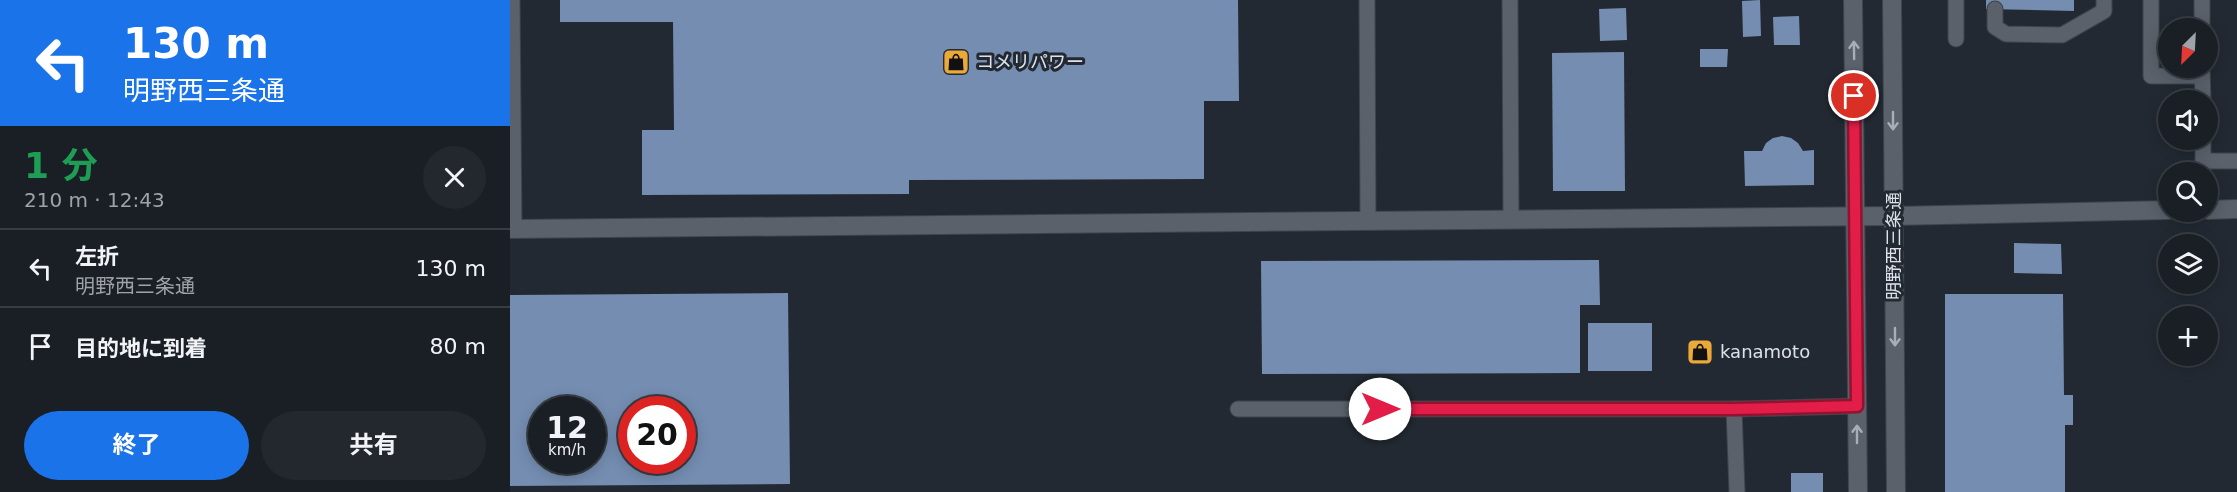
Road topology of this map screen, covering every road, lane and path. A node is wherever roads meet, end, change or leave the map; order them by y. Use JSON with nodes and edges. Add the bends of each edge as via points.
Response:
{"nodes":[{"id":1,"x":512,"y":0,"type":"edge"},
{"id":2,"x":1367,"y":0,"type":"edge"},
{"id":3,"x":1510,"y":0,"type":"edge"},
{"id":4,"x":1853,"y":0,"type":"edge"},
{"id":5,"x":1892,"y":0,"type":"edge"},
{"id":6,"x":1956,"y":0,"type":"edge"},
{"id":7,"x":2104,"y":0,"type":"edge"},
{"id":8,"x":2151,"y":0,"type":"edge"},
{"id":9,"x":2202,"y":0,"type":"edge"},
{"id":10,"x":1995,"y":9,"type":"dead end"},
{"id":11,"x":2202,"y":18,"type":"edge"},
{"id":12,"x":1956,"y":39,"type":"dead end"},
{"id":13,"x":2158,"y":75,"type":"edge"},
{"id":14,"x":2237,"y":160,"type":"edge"},
{"id":15,"x":2218,"y":164,"type":"edge"},
{"id":16,"x":2237,"y":209,"type":"edge"},
{"id":17,"x":2158,"y":210,"type":"edge"},
{"id":18,"x":2218,"y":210,"type":"edge"},
{"id":19,"x":1856,"y":216,"type":"junction"},
{"id":20,"x":1894,"y":216,"type":"junction"},
{"id":21,"x":1511,"y":219,"type":"junction"},
{"id":22,"x":1368,"y":220,"type":"junction"},
{"id":23,"x":512,"y":229,"type":"edge"},
{"id":24,"x":1857,"y":406,"type":"junction"},
{"id":25,"x":1238,"y":409,"type":"dead end"},
{"id":26,"x":1734,"y":409,"type":"junction"},
{"id":27,"x":1737,"y":492,"type":"edge"},
{"id":28,"x":1858,"y":492,"type":"edge"},
{"id":29,"x":1896,"y":492,"type":"edge"}],
"edges":[{"from":1,"to":23,"type":"lane"},
{"from":2,"to":22,"type":"lane"},
{"from":3,"to":21,"type":"lane"},
{"from":19,"to":4,"type":"street","name":"明野西三条通","one_way":true},
{"from":5,"to":20,"type":"street","name":"明野西三条通","one_way":true},
{"from":6,"to":12,"type":"lane"},
{"from":7,"to":10,"type":"lane","via":[[2104,11],[2062,35],[2006,34],[1995,27]]},
{"from":8,"to":13,"type":"lane","via":[[2151,76]]},
{"from":9,"to":11,"type":"lane"},
{"from":14,"to":15,"type":"lane"},
{"from":16,"to":18,"type":"street"},
{"from":17,"to":20,"type":"street"},
{"from":19,"to":20,"type":"street"},
{"from":19,"to":21,"type":"street"},
{"from":19,"to":24,"type":"street","name":"明野西三条通"},
{"from":20,"to":29,"type":"street","name":"明野西三条通","one_way":true},
{"from":21,"to":22,"type":"street"},
{"from":22,"to":23,"type":"street"},
{"from":24,"to":26,"type":"lane"},
{"from":28,"to":24,"type":"street","name":"明野西三条通","one_way":true},
{"from":25,"to":26,"type":"lane"},
{"from":26,"to":27,"type":"lane"}]}
